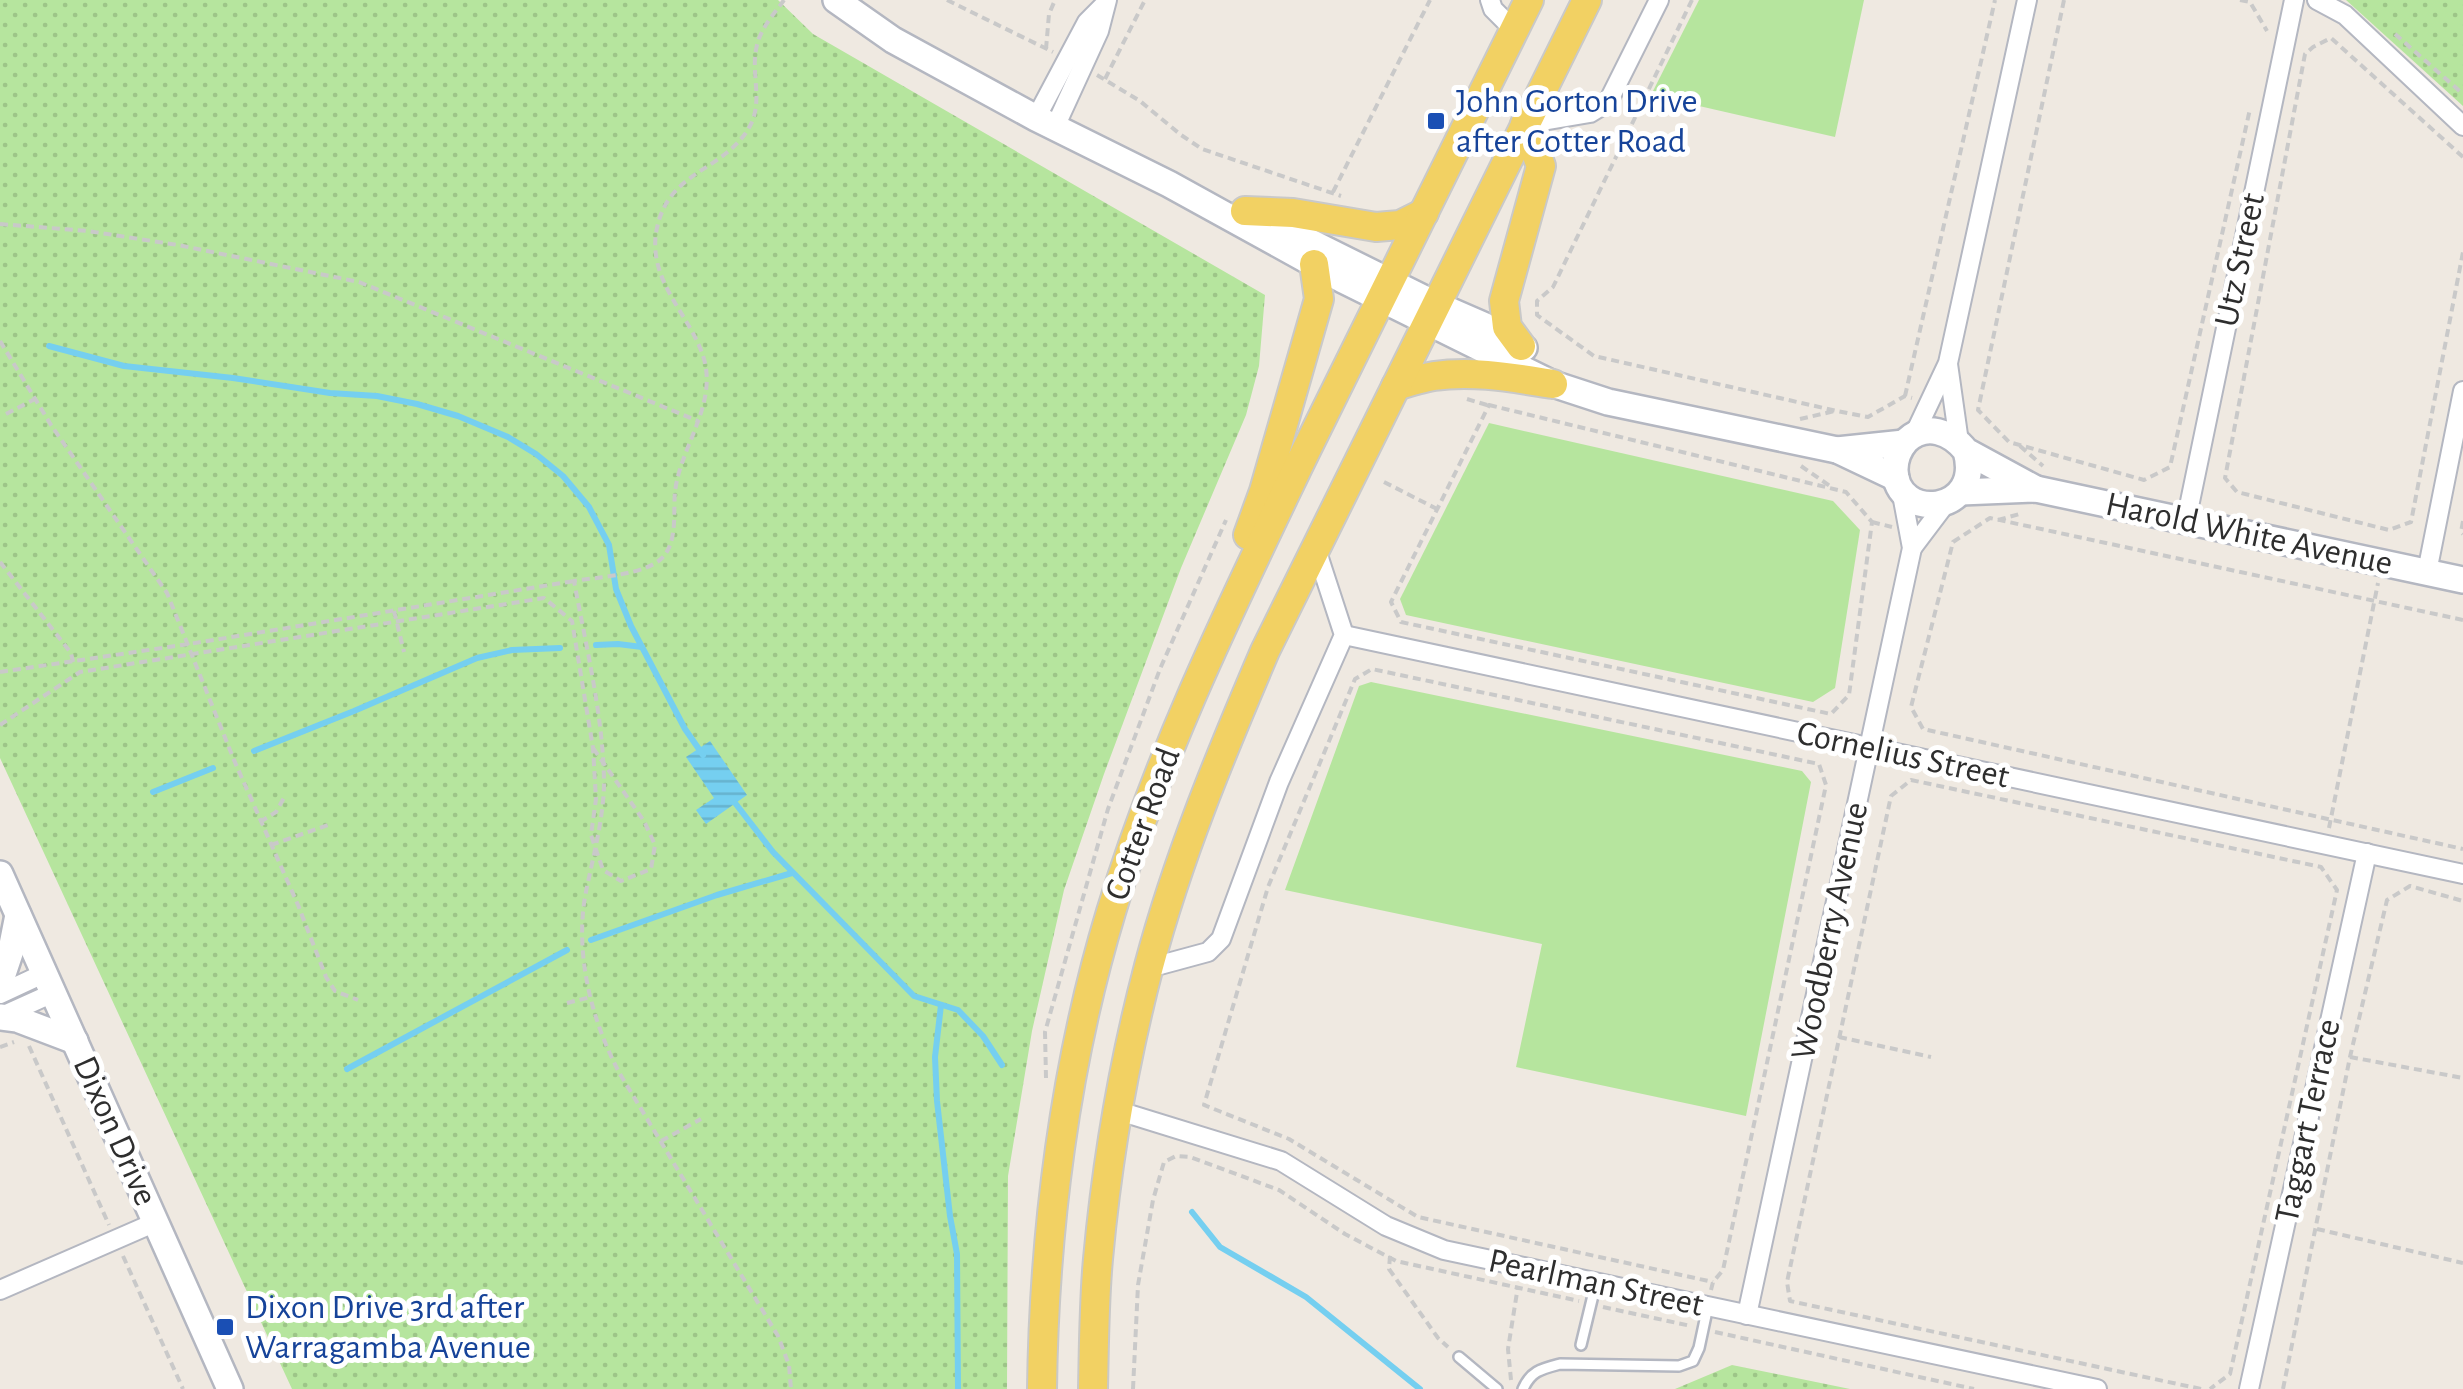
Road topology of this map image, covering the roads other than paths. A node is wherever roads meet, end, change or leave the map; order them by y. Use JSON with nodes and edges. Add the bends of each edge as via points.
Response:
{"nodes":[{"id":1,"x":836,"y":0,"type":"edge"},
{"id":2,"x":1490,"y":0,"type":"edge"},
{"id":3,"x":1529,"y":0,"type":"edge"},
{"id":4,"x":1587,"y":0,"type":"edge"},
{"id":5,"x":1659,"y":0,"type":"edge"},
{"id":6,"x":2027,"y":0,"type":"edge"},
{"id":7,"x":2294,"y":0,"type":"edge"},
{"id":8,"x":2317,"y":0,"type":"edge"},
{"id":9,"x":1103,"y":1,"type":"edge"},
{"id":10,"x":1514,"y":30,"type":"junction"},
{"id":11,"x":1045,"y":122,"type":"junction"},
{"id":12,"x":1525,"y":124,"type":"junction"},
{"id":13,"x":2463,"y":126,"type":"edge"},
{"id":14,"x":1169,"y":184,"type":"junction"},
{"id":15,"x":1245,"y":211,"type":"junction"},
{"id":16,"x":1424,"y":213,"type":"junction"},
{"id":17,"x":1314,"y":264,"type":"junction"},
{"id":18,"x":1385,"y":290,"type":"junction"},
{"id":19,"x":1432,"y":314,"type":"junction"},
{"id":20,"x":1521,"y":346,"type":"junction"},
{"id":21,"x":1948,"y":364,"type":"junction"},
{"id":22,"x":1554,"y":384,"type":"junction"},
{"id":23,"x":1396,"y":386,"type":"junction"},
{"id":24,"x":2463,"y":391,"type":"edge"},
{"id":25,"x":1608,"y":402,"type":"junction"},
{"id":26,"x":1909,"y":439,"type":"junction"},
{"id":27,"x":1962,"y":446,"type":"junction"},
{"id":28,"x":1837,"y":450,"type":"junction"},
{"id":29,"x":1899,"y":483,"type":"junction"},
{"id":30,"x":2036,"y":488,"type":"junction"},
{"id":31,"x":1953,"y":497,"type":"junction"},
{"id":32,"x":2186,"y":521,"type":"junction"},
{"id":33,"x":1912,"y":548,"type":"junction"},
{"id":34,"x":1316,"y":549,"type":"junction"},
{"id":35,"x":2427,"y":572,"type":"junction"},
{"id":36,"x":2463,"y":580,"type":"edge"},
{"id":37,"x":1344,"y":636,"type":"junction"},
{"id":38,"x":1869,"y":747,"type":"junction"},
{"id":39,"x":2366,"y":853,"type":"junction"},
{"id":40,"x":0,"y":874,"type":"edge"},
{"id":41,"x":2463,"y":874,"type":"edge"},
{"id":42,"x":1111,"y":913,"type":"junction"},
{"id":43,"x":18,"y":915,"type":"junction"},
{"id":44,"x":1149,"y":968,"type":"junction"},
{"id":45,"x":0,"y":983,"type":"edge"},
{"id":46,"x":49,"y":983,"type":"junction"},
{"id":47,"x":0,"y":994,"type":"edge"},
{"id":48,"x":8,"y":1018,"type":"edge"},
{"id":49,"x":75,"y":1042,"type":"junction"},
{"id":50,"x":1119,"y":1110,"type":"junction"},
{"id":51,"x":156,"y":1222,"type":"junction"},
{"id":52,"x":1596,"y":1283,"type":"junction"},
{"id":53,"x":0,"y":1290,"type":"edge"},
{"id":54,"x":1708,"y":1306,"type":"junction"},
{"id":55,"x":1747,"y":1315,"type":"junction"},
{"id":56,"x":1581,"y":1345,"type":"dead end"},
{"id":57,"x":1459,"y":1357,"type":"road end"},
{"id":58,"x":2048,"y":1384,"type":"edge"},
{"id":59,"x":230,"y":1389,"type":"edge"},
{"id":60,"x":1042,"y":1389,"type":"edge"},
{"id":61,"x":1092,"y":1389,"type":"edge"},
{"id":62,"x":1497,"y":1389,"type":"edge"},
{"id":63,"x":1522,"y":1389,"type":"edge"},
{"id":64,"x":2097,"y":1389,"type":"edge"},
{"id":65,"x":2249,"y":1389,"type":"edge"}],
"edges":[{"from":1,"to":11,"type":"main road","via":[[893,40]]},
{"from":2,"to":10,"type":"street"},
{"from":3,"to":10,"type":"main road","name":"Cotter Road"},
{"from":4,"to":12,"type":"main road","name":"Cotter Road"},
{"from":5,"to":12,"type":"street","via":[[1608,102],[1590,113]]},
{"from":6,"to":21,"type":"street"},
{"from":7,"to":32,"type":"street","name":"Utz Street"},
{"from":8,"to":13,"type":"street","via":[[2345,15]]},
{"from":9,"to":11,"type":"street","via":[[1087,22],[1076,63]]},
{"from":10,"to":16,"type":"main road","name":"Cotter Road"},
{"from":11,"to":14,"type":"main road"},
{"from":12,"to":19,"type":"main road","name":"Cotter Road"},
{"from":12,"to":20,"type":"main road","via":[[1541,166],[1504,302],[1506,327]]},
{"from":14,"to":15,"type":"main road"},
{"from":14,"to":17,"type":"main road"},
{"from":15,"to":16,"type":"main road","via":[[1376,227]]},
{"from":15,"to":18,"type":"main road"},
{"from":16,"to":18,"type":"main road","name":"Cotter Road"},
{"from":17,"to":18,"type":"main road"},
{"from":17,"to":42,"type":"main road","via":[[1319,300],[1253,526],[1138,777],[1109,862]]},
{"from":18,"to":19,"type":"main road"},
{"from":18,"to":42,"type":"main road","name":"Cotter Road","via":[[1210,650]]},
{"from":19,"to":20,"type":"main road","via":[[1483,325]]},
{"from":19,"to":22,"type":"main road"},
{"from":19,"to":23,"type":"main road","name":"Cotter Road"},
{"from":20,"to":25,"type":"main road"},
{"from":21,"to":26,"type":"street"},
{"from":21,"to":27,"type":"street"},
{"from":22,"to":23,"type":"main road","via":[[1463,374]]},
{"from":22,"to":25,"type":"main road"},
{"from":23,"to":34,"type":"main road","name":"Cotter Road"},
{"from":24,"to":35,"type":"street"},
{"from":25,"to":28,"type":"main road"},
{"from":26,"to":27,"type":"main road","via":[[1938,431]]},
{"from":26,"to":28,"type":"main road"},
{"from":26,"to":29,"type":"main road","via":[[1895,465]]},
{"from":27,"to":30,"type":"main road","name":"Harold White Avenue"},
{"from":27,"to":31,"type":"main road","via":[[1969,474]]},
{"from":28,"to":29,"type":"main road"},
{"from":29,"to":31,"type":"main road","via":[[1921,504]]},
{"from":29,"to":33,"type":"street","name":"Woodberry Avenue"},
{"from":30,"to":31,"type":"main road","name":"Harold White Avenue"},
{"from":30,"to":32,"type":"main road","name":"Harold White Avenue"},
{"from":31,"to":33,"type":"street","name":"Woodberry Avenue"},
{"from":32,"to":35,"type":"main road","name":"Harold White Avenue"},
{"from":33,"to":38,"type":"street","name":"Woodberry Avenue"},
{"from":34,"to":37,"type":"street"},
{"from":34,"to":44,"type":"main road","name":"Cotter Road","via":[[1226,743]]},
{"from":35,"to":36,"type":"main road","name":"Harold White Avenue"},
{"from":37,"to":38,"type":"street","name":"Cornelius Street"},
{"from":37,"to":44,"type":"street","via":[[1279,782],[1221,939],[1208,952]]},
{"from":38,"to":39,"type":"street","name":"Cornelius Street"},
{"from":38,"to":55,"type":"street","name":"Woodberry Avenue"},
{"from":39,"to":41,"type":"street","name":"Cornelius Street"},
{"from":39,"to":65,"type":"street","name":"Taggart Terrace"},
{"from":40,"to":43,"type":"main road","name":"Dixon Drive"},
{"from":42,"to":60,"type":"main road","name":"Cotter Road","via":[[1056,1183]]},
{"from":43,"to":45,"type":"main road"},
{"from":43,"to":46,"type":"main road","name":"Dixon Drive"},
{"from":44,"to":50,"type":"main road","name":"Cotter Road"},
{"from":46,"to":47,"type":"street"},
{"from":46,"to":48,"type":"street"},
{"from":46,"to":49,"type":"main road","name":"Dixon Drive"},
{"from":48,"to":49,"type":"main road"},
{"from":49,"to":51,"type":"main road","name":"Dixon Drive"},
{"from":50,"to":52,"type":"street","name":"Pearlman Street","via":[[1281,1160],[1386,1226],[1444,1250]]},
{"from":50,"to":61,"type":"main road","name":"Cotter Road","via":[[1098,1258]]},
{"from":51,"to":53,"type":"street"},
{"from":51,"to":59,"type":"main road","name":"Dixon Drive"},
{"from":52,"to":54,"type":"street","name":"Pearlman Street"},
{"from":52,"to":56,"type":"lane"},
{"from":54,"to":55,"type":"street","name":"Pearlman Street"},
{"from":54,"to":63,"type":"lane","via":[[1693,1360],[1678,1366],[1560,1364],[1529,1376]]},
{"from":55,"to":58,"type":"street","name":"Pearlman Street"},
{"from":57,"to":62,"type":"lane"},
{"from":58,"to":64,"type":"street","name":"Pearlman Street"}]}
